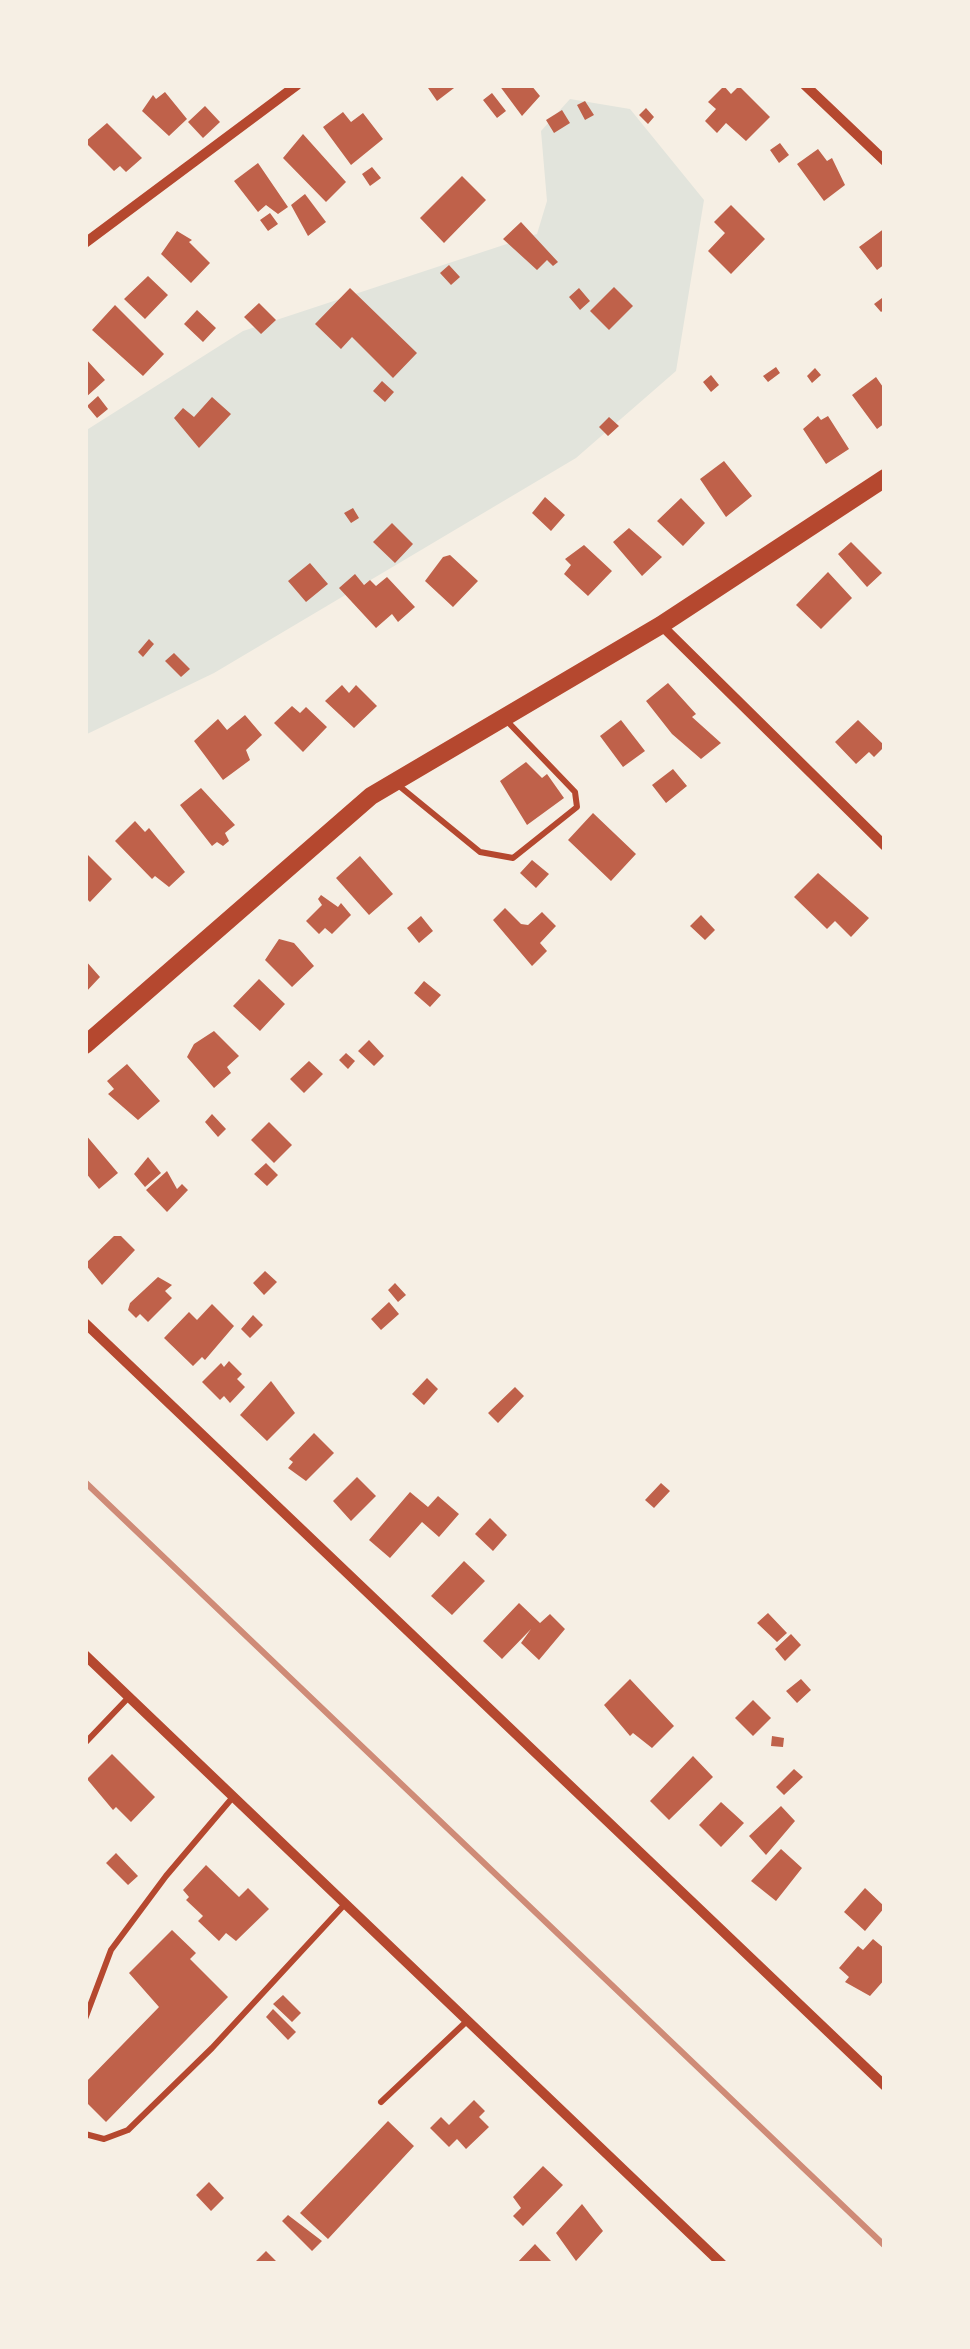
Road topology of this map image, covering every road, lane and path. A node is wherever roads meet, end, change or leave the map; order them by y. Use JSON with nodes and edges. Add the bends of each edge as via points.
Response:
{"nodes":[{"id":1,"x":297,"y":85,"type":"edge"},
{"id":2,"x":805,"y":85,"type":"edge"},
{"id":3,"x":885,"y":161,"type":"edge"},
{"id":4,"x":85,"y":243,"type":"edge"},
{"id":5,"x":885,"y":478,"type":"edge"},
{"id":6,"x":662,"y":626,"type":"junction"},
{"id":7,"x":504,"y":718,"type":"junction"},
{"id":8,"x":393,"y":781,"type":"junction"},
{"id":9,"x":885,"y":846,"type":"edge"},
{"id":10,"x":85,"y":1045,"type":"edge"},
{"id":11,"x":85,"y":1323,"type":"edge"},
{"id":12,"x":85,"y":1654,"type":"edge"},
{"id":13,"x":129,"y":1697,"type":"junction"},
{"id":14,"x":85,"y":1743,"type":"edge"},
{"id":15,"x":233,"y":1797,"type":"junction"},
{"id":16,"x":345,"y":1904,"type":"junction"},
{"id":17,"x":85,"y":2019,"type":"edge"},
{"id":18,"x":468,"y":2021,"type":"junction"},
{"id":19,"x":885,"y":2086,"type":"edge"},
{"id":20,"x":380,"y":2102,"type":"dead end"},
{"id":21,"x":85,"y":2134,"type":"edge"},
{"id":22,"x":722,"y":2264,"type":"edge"}],
"edges":[{"from":1,"to":4,"type":"street"},
{"from":2,"to":3,"type":"street"},
{"from":5,"to":6,"type":"street"},
{"from":6,"to":7,"type":"street"},
{"from":6,"to":9,"type":"street"},
{"from":7,"to":8,"type":"street"},
{"from":7,"to":8,"type":"lane","via":[[575,792],[577,807],[512,858],[480,852]]},
{"from":8,"to":10,"type":"street","via":[[336,822]]},
{"from":11,"to":19,"type":"street"},
{"from":12,"to":13,"type":"street"},
{"from":13,"to":14,"type":"lane"},
{"from":13,"to":15,"type":"street"},
{"from":15,"to":16,"type":"street"},
{"from":15,"to":17,"type":"lane","via":[[111,1950]]},
{"from":16,"to":18,"type":"street"},
{"from":16,"to":21,"type":"lane","via":[[128,2130],[104,2139]]},
{"from":18,"to":20,"type":"lane"},
{"from":18,"to":22,"type":"street"}]}
